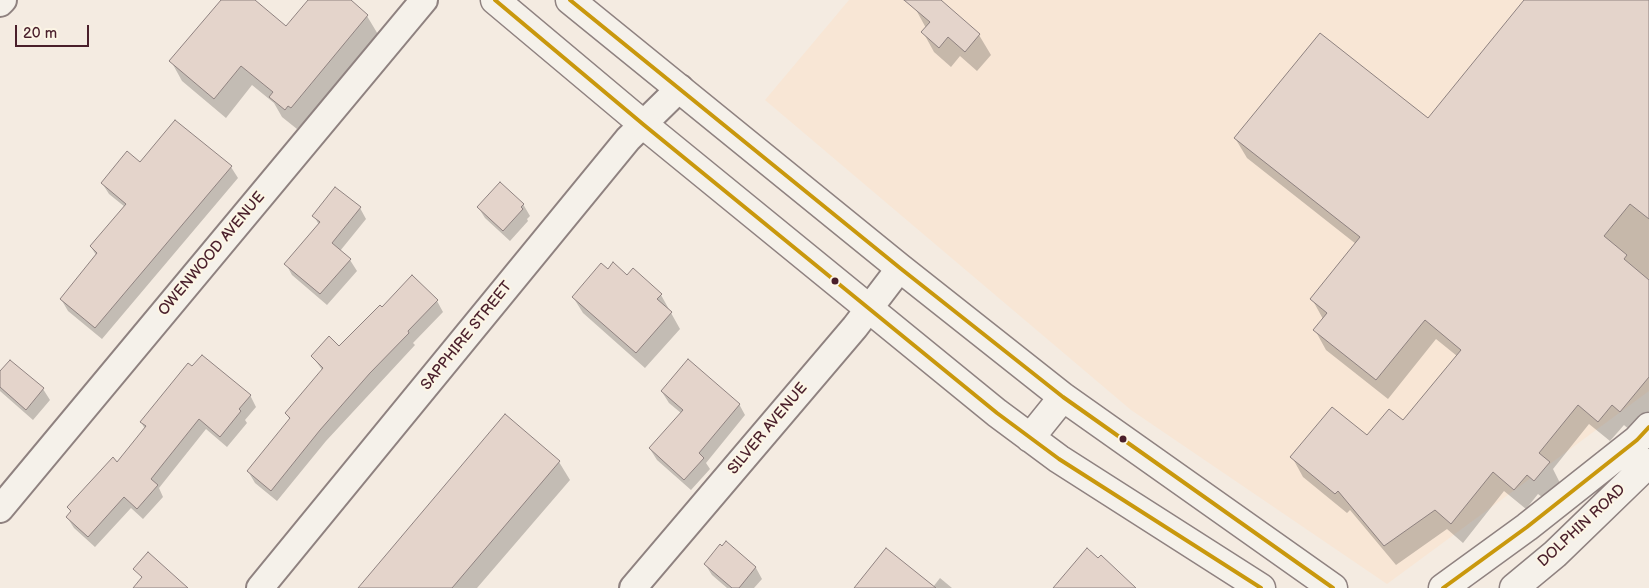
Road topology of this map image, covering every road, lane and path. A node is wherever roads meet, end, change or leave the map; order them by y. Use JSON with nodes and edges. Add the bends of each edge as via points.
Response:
{"nodes":[{"id":1,"x":3,"y":0,"type":"edge"},
{"id":2,"x":424,"y":0,"type":"edge"},
{"id":3,"x":495,"y":0,"type":"edge"},
{"id":4,"x":570,"y":0,"type":"edge"},
{"id":5,"x":0,"y":3,"type":"edge"},
{"id":6,"x":680,"y":88,"type":"junction"},
{"id":7,"x":644,"y":124,"type":"junction"},
{"id":8,"x":900,"y":268,"type":"junction"},
{"id":9,"x":868,"y":309,"type":"junction"},
{"id":10,"x":1063,"y":397,"type":"junction"},
{"id":11,"x":1649,"y":427,"type":"edge"},
{"id":12,"x":1030,"y":438,"type":"junction"},
{"id":13,"x":1646,"y":472,"type":"edge"},
{"id":14,"x":0,"y":509,"type":"edge"},
{"id":15,"x":260,"y":588,"type":"edge"},
{"id":16,"x":633,"y":588,"type":"edge"},
{"id":17,"x":1261,"y":588,"type":"edge"},
{"id":18,"x":1334,"y":588,"type":"edge"},
{"id":19,"x":1443,"y":588,"type":"edge"},
{"id":20,"x":1514,"y":588,"type":"edge"}],
"edges":[{"from":1,"to":5,"type":"street"},
{"from":2,"to":14,"type":"street","name":"OWENWOOD AVENUE"},
{"from":3,"to":7,"type":"main road"},
{"from":4,"to":6,"type":"main road"},
{"from":6,"to":7,"type":"street","name":"SAPPHIRE STREET"},
{"from":6,"to":8,"type":"main road"},
{"from":7,"to":9,"type":"main road"},
{"from":7,"to":15,"type":"street","name":"SAPPHIRE STREET","via":[[628,139]]},
{"from":8,"to":9,"type":"street","name":"SILVER AVENUE"},
{"from":8,"to":10,"type":"main road"},
{"from":9,"to":12,"type":"main road"},
{"from":9,"to":16,"type":"street","name":"SILVER AVENUE"},
{"from":10,"to":12,"type":"main road"},
{"from":10,"to":18,"type":"main road"},
{"from":11,"to":19,"type":"main road","name":"DOLPHIN ROAD","via":[[1527,527]]},
{"from":12,"to":17,"type":"main road"},
{"from":13,"to":20,"type":"main road","name":"DOLPHIN ROAD"}]}
